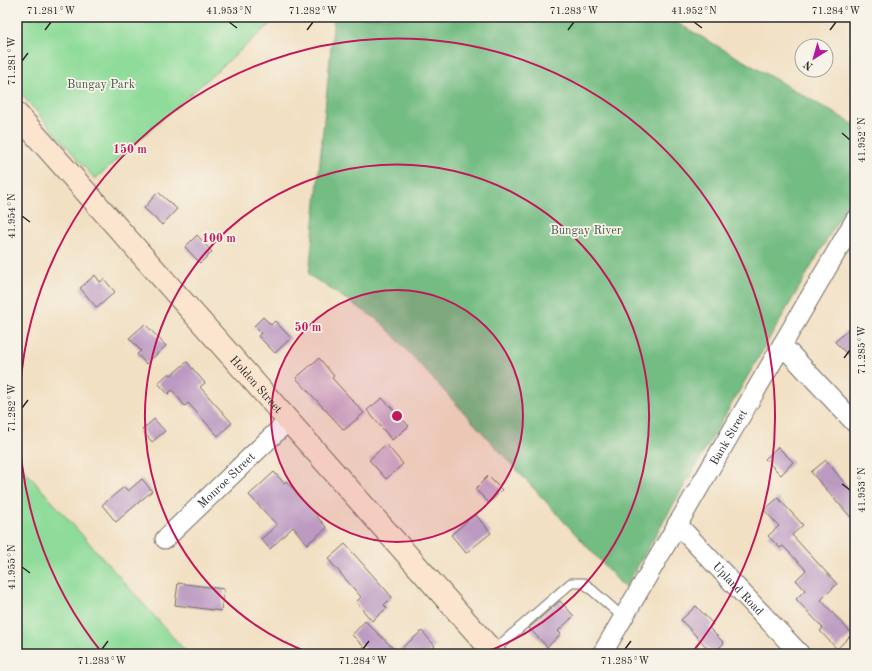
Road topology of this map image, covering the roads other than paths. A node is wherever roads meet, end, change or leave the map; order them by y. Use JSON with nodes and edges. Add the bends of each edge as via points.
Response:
{"nodes":[{"id":1,"x":17,"y":114,"type":"edge"},
{"id":2,"x":855,"y":220,"type":"edge"},
{"id":3,"x":782,"y":345,"type":"junction"},
{"id":4,"x":288,"y":421,"type":"junction"},
{"id":5,"x":855,"y":423,"type":"edge"},
{"id":6,"x":677,"y":524,"type":"junction"},
{"id":7,"x":165,"y":539,"type":"dead end"},
{"id":8,"x":624,"y":618,"type":"junction"},
{"id":9,"x":494,"y":652,"type":"edge"},
{"id":10,"x":602,"y":654,"type":"edge"},
{"id":11,"x":800,"y":654,"type":"edge"}],
"edges":[{"from":1,"to":4,"type":"main road","name":"Holden Street"},
{"from":2,"to":3,"type":"street","name":"Bank Street"},
{"from":3,"to":5,"type":"street"},
{"from":3,"to":6,"type":"street","name":"Bank Street"},
{"from":4,"to":7,"type":"street","name":"Monroe Street"},
{"from":4,"to":9,"type":"main road","name":"Holden Street"},
{"from":6,"to":8,"type":"street","name":"Bank Street"},
{"from":6,"to":11,"type":"street","name":"Upland Road"},
{"from":8,"to":9,"type":"lane","via":[[584,583],[571,582]]},
{"from":8,"to":10,"type":"street","name":"Bank Street"}]}
